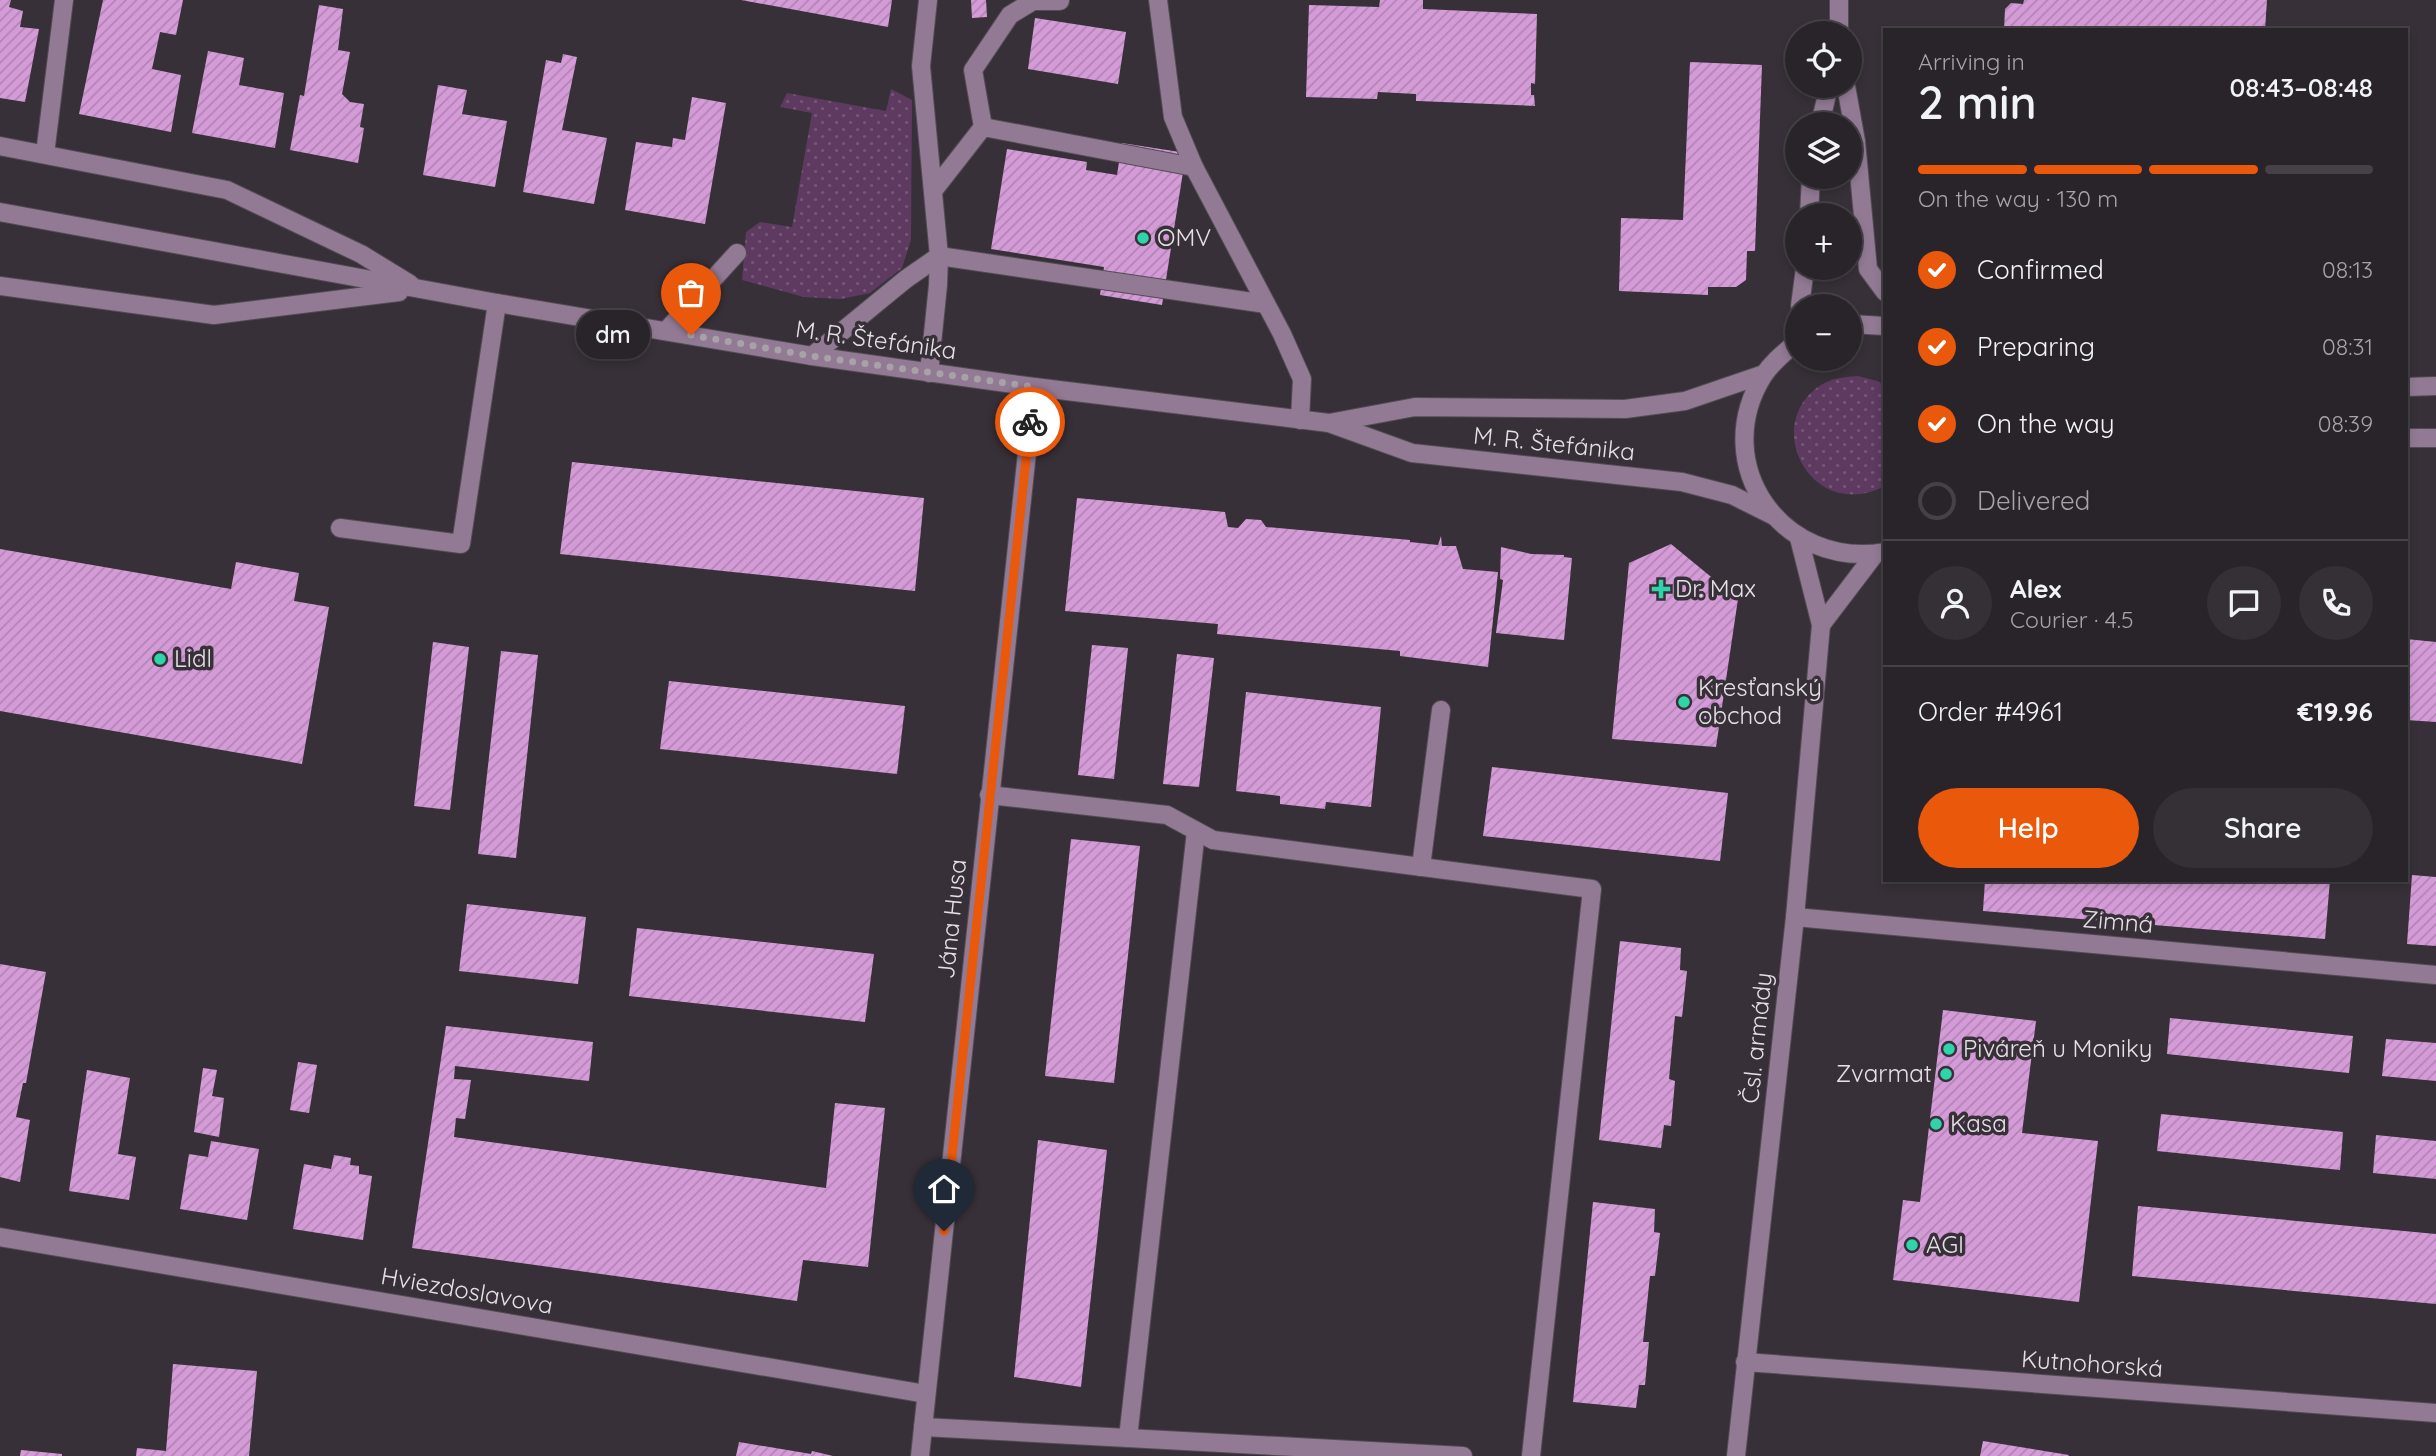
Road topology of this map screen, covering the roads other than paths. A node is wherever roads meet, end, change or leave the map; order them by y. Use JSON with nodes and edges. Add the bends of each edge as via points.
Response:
{"nodes":[{"id":1,"x":64,"y":0,"type":"edge"},
{"id":2,"x":928,"y":0,"type":"edge"},
{"id":3,"x":1158,"y":0,"type":"edge"},
{"id":4,"x":1839,"y":0,"type":"edge"},
{"id":5,"x":1060,"y":1,"type":"edge"},
{"id":6,"x":1839,"y":21,"type":"edge"},
{"id":7,"x":1848,"y":98,"type":"edge"},
{"id":8,"x":983,"y":127,"type":"junction"},
{"id":9,"x":0,"y":146,"type":"edge"},
{"id":10,"x":45,"y":154,"type":"junction"},
{"id":11,"x":1194,"y":166,"type":"junction"},
{"id":12,"x":933,"y":191,"type":"junction"},
{"id":13,"x":7,"y":213,"type":"edge"},
{"id":14,"x":737,"y":253,"type":"dead end"},
{"id":15,"x":939,"y":256,"type":"junction"},
{"id":16,"x":0,"y":286,"type":"edge"},
{"id":17,"x":419,"y":289,"type":"junction"},
{"id":18,"x":1883,"y":289,"type":"edge"},
{"id":19,"x":497,"y":303,"type":"junction"},
{"id":20,"x":1266,"y":304,"type":"junction"},
{"id":21,"x":1862,"y":325,"type":"edge"},
{"id":22,"x":1883,"y":326,"type":"edge"},
{"id":23,"x":666,"y":331,"type":"junction"},
{"id":24,"x":1785,"y":354,"type":"edge"},
{"id":25,"x":812,"y":356,"type":"junction"},
{"id":26,"x":929,"y":373,"type":"junction"},
{"id":27,"x":1765,"y":374,"type":"junction"},
{"id":28,"x":2436,"y":386,"type":"edge"},
{"id":29,"x":1034,"y":387,"type":"junction"},
{"id":30,"x":2408,"y":387,"type":"edge"},
{"id":31,"x":1300,"y":420,"type":"junction"},
{"id":32,"x":1329,"y":423,"type":"junction"},
{"id":33,"x":2408,"y":438,"type":"edge"},
{"id":34,"x":2436,"y":438,"type":"edge"},
{"id":35,"x":1774,"y":516,"type":"junction"},
{"id":36,"x":340,"y":528,"type":"dead end"},
{"id":37,"x":1799,"y":538,"type":"junction"},
{"id":38,"x":1880,"y":553,"type":"edge"},
{"id":39,"x":1821,"y":625,"type":"junction"},
{"id":40,"x":1441,"y":710,"type":"dead end"},
{"id":41,"x":989,"y":795,"type":"junction"},
{"id":42,"x":1196,"y":831,"type":"junction"},
{"id":43,"x":1421,"y":867,"type":"junction"},
{"id":44,"x":1795,"y":917,"type":"junction"},
{"id":45,"x":2436,"y":975,"type":"edge"},
{"id":46,"x":0,"y":1237,"type":"edge"},
{"id":47,"x":1745,"y":1362,"type":"junction"},
{"id":48,"x":926,"y":1394,"type":"junction"},
{"id":49,"x":2436,"y":1413,"type":"edge"},
{"id":50,"x":923,"y":1427,"type":"junction"},
{"id":51,"x":1128,"y":1438,"type":"junction"},
{"id":52,"x":1285,"y":1451,"type":"edge"},
{"id":53,"x":920,"y":1456,"type":"edge"},
{"id":54,"x":1463,"y":1456,"type":"edge"},
{"id":55,"x":1531,"y":1456,"type":"edge"},
{"id":56,"x":1736,"y":1456,"type":"edge"}],
"edges":[{"from":1,"to":10,"type":"street"},
{"from":2,"to":12,"type":"street","via":[[920,66]]},
{"from":3,"to":11,"type":"street","via":[[1173,117]]},
{"from":4,"to":6,"type":"street"},
{"from":5,"to":8,"type":"street","via":[[1033,1],[1010,15],[973,70]]},
{"from":7,"to":18,"type":"street","via":[[1868,269]]},
{"from":8,"to":11,"type":"street"},
{"from":8,"to":12,"type":"street"},
{"from":9,"to":10,"type":"street"},
{"from":10,"to":17,"type":"street","via":[[227,190],[361,254]]},
{"from":11,"to":20,"type":"street"},
{"from":12,"to":15,"type":"street"},
{"from":13,"to":17,"type":"street","name":"M. R. Štefánika"},
{"from":14,"to":23,"type":"street"},
{"from":15,"to":20,"type":"street"},
{"from":15,"to":25,"type":"street"},
{"from":15,"to":26,"type":"street"},
{"from":16,"to":17,"type":"street","via":[[214,314]]},
{"from":17,"to":19,"type":"street","name":"M. R. Štefánika"},
{"from":19,"to":23,"type":"street","name":"M. R. Štefánika"},
{"from":19,"to":36,"type":"street","via":[[461,544]]},
{"from":20,"to":31,"type":"street","via":[[1301,379]]},
{"from":21,"to":22,"type":"street"},
{"from":23,"to":25,"type":"street","name":"M. R. Štefánika"},
{"from":24,"to":27,"type":"street"},
{"from":25,"to":26,"type":"street","name":"M. R. Štefánika"},
{"from":26,"to":29,"type":"street","name":"M. R. Štefánika"},
{"from":27,"to":32,"type":"street","name":"M. R. Štefánika","via":[[1685,401],[1625,410],[1415,407]]},
{"from":27,"to":35,"type":"street","via":[[1750,404],[1744,437],[1747,463],[1759,495]]},
{"from":28,"to":30,"type":"street"},
{"from":29,"to":31,"type":"street","name":"M. R. Štefánika"},
{"from":29,"to":41,"type":"street","name":"Jána Husa"},
{"from":31,"to":32,"type":"street","name":"M. R. Štefánika"},
{"from":32,"to":35,"type":"street","name":"M. R. Štefánika","via":[[1412,453],[1682,482],[1732,495]]},
{"from":33,"to":34,"type":"street"},
{"from":35,"to":37,"type":"street"},
{"from":37,"to":38,"type":"street","via":[[1847,554]]},
{"from":37,"to":39,"type":"street"},
{"from":38,"to":39,"type":"street"},
{"from":39,"to":44,"type":"street","name":"Čsl. armády"},
{"from":40,"to":43,"type":"street"},
{"from":41,"to":42,"type":"street","via":[[1167,815]]},
{"from":41,"to":48,"type":"street","name":"Jána Husa"},
{"from":42,"to":43,"type":"street","via":[[1213,840]]},
{"from":42,"to":51,"type":"street"},
{"from":43,"to":55,"type":"street","via":[[1592,889]]},
{"from":44,"to":45,"type":"street","name":"Zimná"},
{"from":44,"to":47,"type":"street","name":"Čsl. armády"},
{"from":46,"to":48,"type":"street","name":"Hviezdoslavova"},
{"from":47,"to":49,"type":"street","name":"Kutnohorská"},
{"from":47,"to":56,"type":"street","name":"Čsl. armády"},
{"from":48,"to":50,"type":"street","name":"Jána Husa"},
{"from":50,"to":51,"type":"street"},
{"from":50,"to":53,"type":"street","name":"Jána Husa"},
{"from":51,"to":52,"type":"street"},
{"from":52,"to":54,"type":"street"}]}
